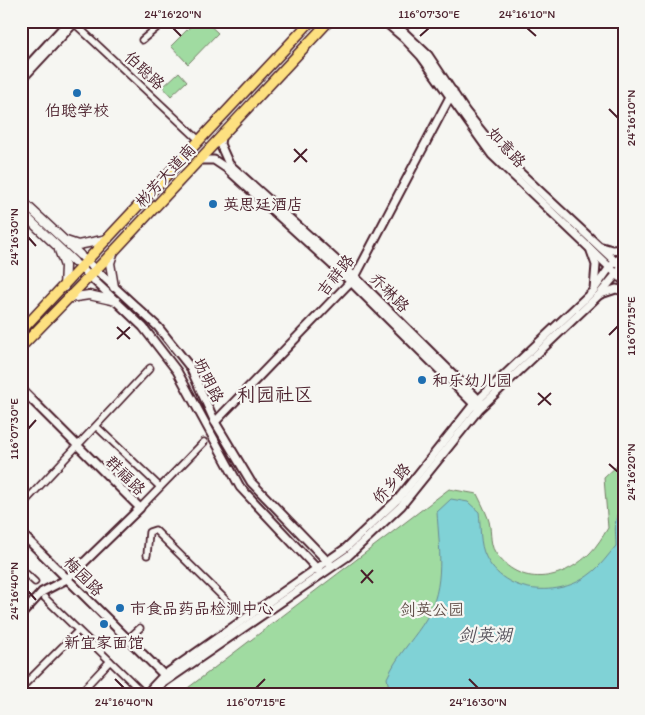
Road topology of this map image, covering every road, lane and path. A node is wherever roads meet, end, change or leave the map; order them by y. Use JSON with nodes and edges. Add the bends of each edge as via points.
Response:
{"nodes":[{"id":1,"x":165,"y":21,"type":"edge"},
{"id":2,"x":311,"y":21,"type":"edge"},
{"id":3,"x":329,"y":21,"type":"edge"},
{"id":4,"x":384,"y":21,"type":"edge"},
{"id":5,"x":392,"y":21,"type":"edge"},
{"id":6,"x":73,"y":22,"type":"edge"},
{"id":7,"x":142,"y":40,"type":"dead end"},
{"id":8,"x":21,"y":73,"type":"edge"},
{"id":9,"x":21,"y":80,"type":"edge"},
{"id":10,"x":451,"y":94,"type":"junction"},
{"id":11,"x":222,"y":136,"type":"junction"},
{"id":12,"x":199,"y":140,"type":"junction"},
{"id":13,"x":199,"y":160,"type":"junction"},
{"id":14,"x":227,"y":166,"type":"junction"},
{"id":15,"x":21,"y":200,"type":"edge"},
{"id":16,"x":21,"y":212,"type":"edge"},
{"id":17,"x":108,"y":239,"type":"junction"},
{"id":18,"x":60,"y":243,"type":"junction"},
{"id":19,"x":597,"y":244,"type":"junction"},
{"id":20,"x":589,"y":248,"type":"junction"},
{"id":21,"x":624,"y":249,"type":"edge"},
{"id":22,"x":114,"y":251,"type":"junction"},
{"id":23,"x":624,"y":255,"type":"edge"},
{"id":24,"x":80,"y":262,"type":"junction"},
{"id":25,"x":619,"y":267,"type":"edge"},
{"id":26,"x":93,"y":274,"type":"junction"},
{"id":27,"x":353,"y":280,"type":"junction"},
{"id":28,"x":624,"y":281,"type":"edge"},
{"id":29,"x":64,"y":287,"type":"junction"},
{"id":30,"x":114,"y":287,"type":"junction"},
{"id":31,"x":624,"y":291,"type":"edge"},
{"id":32,"x":596,"y":293,"type":"junction"},
{"id":33,"x":69,"y":298,"type":"junction"},
{"id":34,"x":116,"y":302,"type":"junction"},
{"id":35,"x":21,"y":331,"type":"edge"},
{"id":36,"x":21,"y":347,"type":"edge"},
{"id":37,"x":150,"y":368,"type":"dead end"},
{"id":38,"x":21,"y":389,"type":"edge"},
{"id":39,"x":479,"y":404,"type":"junction"},
{"id":40,"x":215,"y":422,"type":"junction"},
{"id":41,"x":97,"y":427,"type":"junction"},
{"id":42,"x":204,"y":442,"type":"dead end"},
{"id":43,"x":79,"y":446,"type":"junction"},
{"id":44,"x":160,"y":487,"type":"junction"},
{"id":45,"x":21,"y":506,"type":"edge"},
{"id":46,"x":140,"y":508,"type":"junction"},
{"id":47,"x":21,"y":533,"type":"edge"},
{"id":48,"x":147,"y":555,"type":"dead end"},
{"id":49,"x":330,"y":564,"type":"junction"},
{"id":50,"x":21,"y":569,"type":"edge"},
{"id":51,"x":320,"y":572,"type":"junction"},
{"id":52,"x":67,"y":579,"type":"junction"},
{"id":53,"x":35,"y":582,"type":"dead end"},
{"id":54,"x":45,"y":598,"type":"dead end"},
{"id":55,"x":238,"y":612,"type":"dead end"},
{"id":56,"x":21,"y":615,"type":"edge"},
{"id":57,"x":140,"y":628,"type":"dead end"},
{"id":58,"x":76,"y":633,"type":"dead end"},
{"id":59,"x":129,"y":638,"type":"dead end"},
{"id":60,"x":110,"y":661,"type":"junction"},
{"id":61,"x":164,"y":675,"type":"junction"},
{"id":62,"x":170,"y":681,"type":"junction"},
{"id":63,"x":21,"y":688,"type":"edge"},
{"id":64,"x":145,"y":693,"type":"edge"},
{"id":65,"x":79,"y":694,"type":"edge"}],
"edges":[{"from":1,"to":7,"type":"street"},
{"from":2,"to":12,"type":"main road","name":"彬芳大道南"},
{"from":3,"to":11,"type":"main road","name":"彬芳大道南"},
{"from":4,"to":10,"type":"street","name":"如意路","via":[[421,56]]},
{"from":5,"to":10,"type":"street","name":"如意路","via":[[428,55]]},
{"from":6,"to":8,"type":"street"},
{"from":6,"to":9,"type":"street"},
{"from":6,"to":12,"type":"street","name":"伯聪路"},
{"from":10,"to":19,"type":"street","name":"如意路","via":[[498,152]]},
{"from":10,"to":20,"type":"street","name":"如意路","via":[[492,155]]},
{"from":10,"to":27,"type":"street","name":"吉祥路"},
{"from":11,"to":13,"type":"main road","name":"彬芳大道南"},
{"from":11,"to":14,"type":"street","via":[[220,144]]},
{"from":12,"to":17,"type":"main road","name":"彬芳大道南"},
{"from":13,"to":14,"type":"street","via":[[214,160]]},
{"from":13,"to":22,"type":"main road","name":"彬芳大道南"},
{"from":14,"to":27,"type":"street","name":"乔琳路"},
{"from":15,"to":18,"type":"main road","name":"坜明路"},
{"from":16,"to":18,"type":"main road","name":"坜明路"},
{"from":17,"to":18,"type":"main road","via":[[78,245]]},
{"from":17,"to":24,"type":"main road","name":"彬芳大道南"},
{"from":18,"to":24,"type":"main road","name":"坜明路"},
{"from":18,"to":29,"type":"main road"},
{"from":19,"to":21,"type":"street","via":[[612,250]]},
{"from":19,"to":25,"type":"street","name":"如意路"},
{"from":20,"to":25,"type":"street","name":"如意路"},
{"from":20,"to":32,"type":"street","via":[[596,266]]},
{"from":22,"to":26,"type":"main road","name":"彬芳大道南"},
{"from":22,"to":30,"type":"main road","via":[[110,263]]},
{"from":23,"to":25,"type":"street","name":"侨乡路"},
{"from":24,"to":26,"type":"street","name":"坜明路"},
{"from":24,"to":29,"type":"main road","name":"彬芳大道南"},
{"from":25,"to":28,"type":"street","name":"如意路"},
{"from":25,"to":32,"type":"street","name":"侨乡路"},
{"from":26,"to":30,"type":"street","name":"坜明路"},
{"from":26,"to":33,"type":"main road","name":"彬芳大道南"},
{"from":26,"to":34,"type":"street","name":"坜明路"},
{"from":27,"to":39,"type":"street","name":"乔琳路"},
{"from":27,"to":40,"type":"street","name":"吉祥路"},
{"from":29,"to":35,"type":"main road","name":"彬芳大道南"},
{"from":30,"to":40,"type":"street","name":"坜明路","via":[[158,327],[190,367]]},
{"from":31,"to":32,"type":"street","via":[[616,289]]},
{"from":32,"to":39,"type":"street","name":"侨乡路"},
{"from":33,"to":34,"type":"main road","via":[[89,295]]},
{"from":33,"to":36,"type":"main road","name":"彬芳大道南"},
{"from":34,"to":51,"type":"street","name":"坜明路","via":[[143,327],[177,371],[240,487]]},
{"from":37,"to":41,"type":"street"},
{"from":38,"to":43,"type":"street","name":"群福路"},
{"from":39,"to":49,"type":"street","name":"侨乡路","via":[[401,506],[348,556]]},
{"from":40,"to":49,"type":"street","name":"坜明路","via":[[251,482]]},
{"from":41,"to":43,"type":"street"},
{"from":41,"to":44,"type":"street"},
{"from":42,"to":44,"type":"street"},
{"from":43,"to":45,"type":"street"},
{"from":43,"to":46,"type":"street","name":"群福路"},
{"from":44,"to":46,"type":"street"},
{"from":46,"to":52,"type":"street","name":"群福路"},
{"from":47,"to":52,"type":"street","name":"梅园路"},
{"from":48,"to":55,"type":"street","via":[[150,532],[155,530]]},
{"from":49,"to":51,"type":"street","name":"侨乡路"},
{"from":50,"to":53,"type":"street"},
{"from":51,"to":61,"type":"street","name":"侨乡路"},
{"from":51,"to":62,"type":"street","name":"侨乡路"},
{"from":52,"to":56,"type":"street","via":[[42,592]]},
{"from":52,"to":61,"type":"street","name":"梅园路"},
{"from":54,"to":60,"type":"street"},
{"from":57,"to":59,"type":"street"},
{"from":58,"to":63,"type":"street"},
{"from":60,"to":64,"type":"street"},
{"from":60,"to":65,"type":"street"},
{"from":61,"to":62,"type":"street","name":"梅园路"},
{"from":61,"to":64,"type":"street","name":"侨乡路"},
{"from":62,"to":64,"type":"street","name":"侨乡路"}]}
